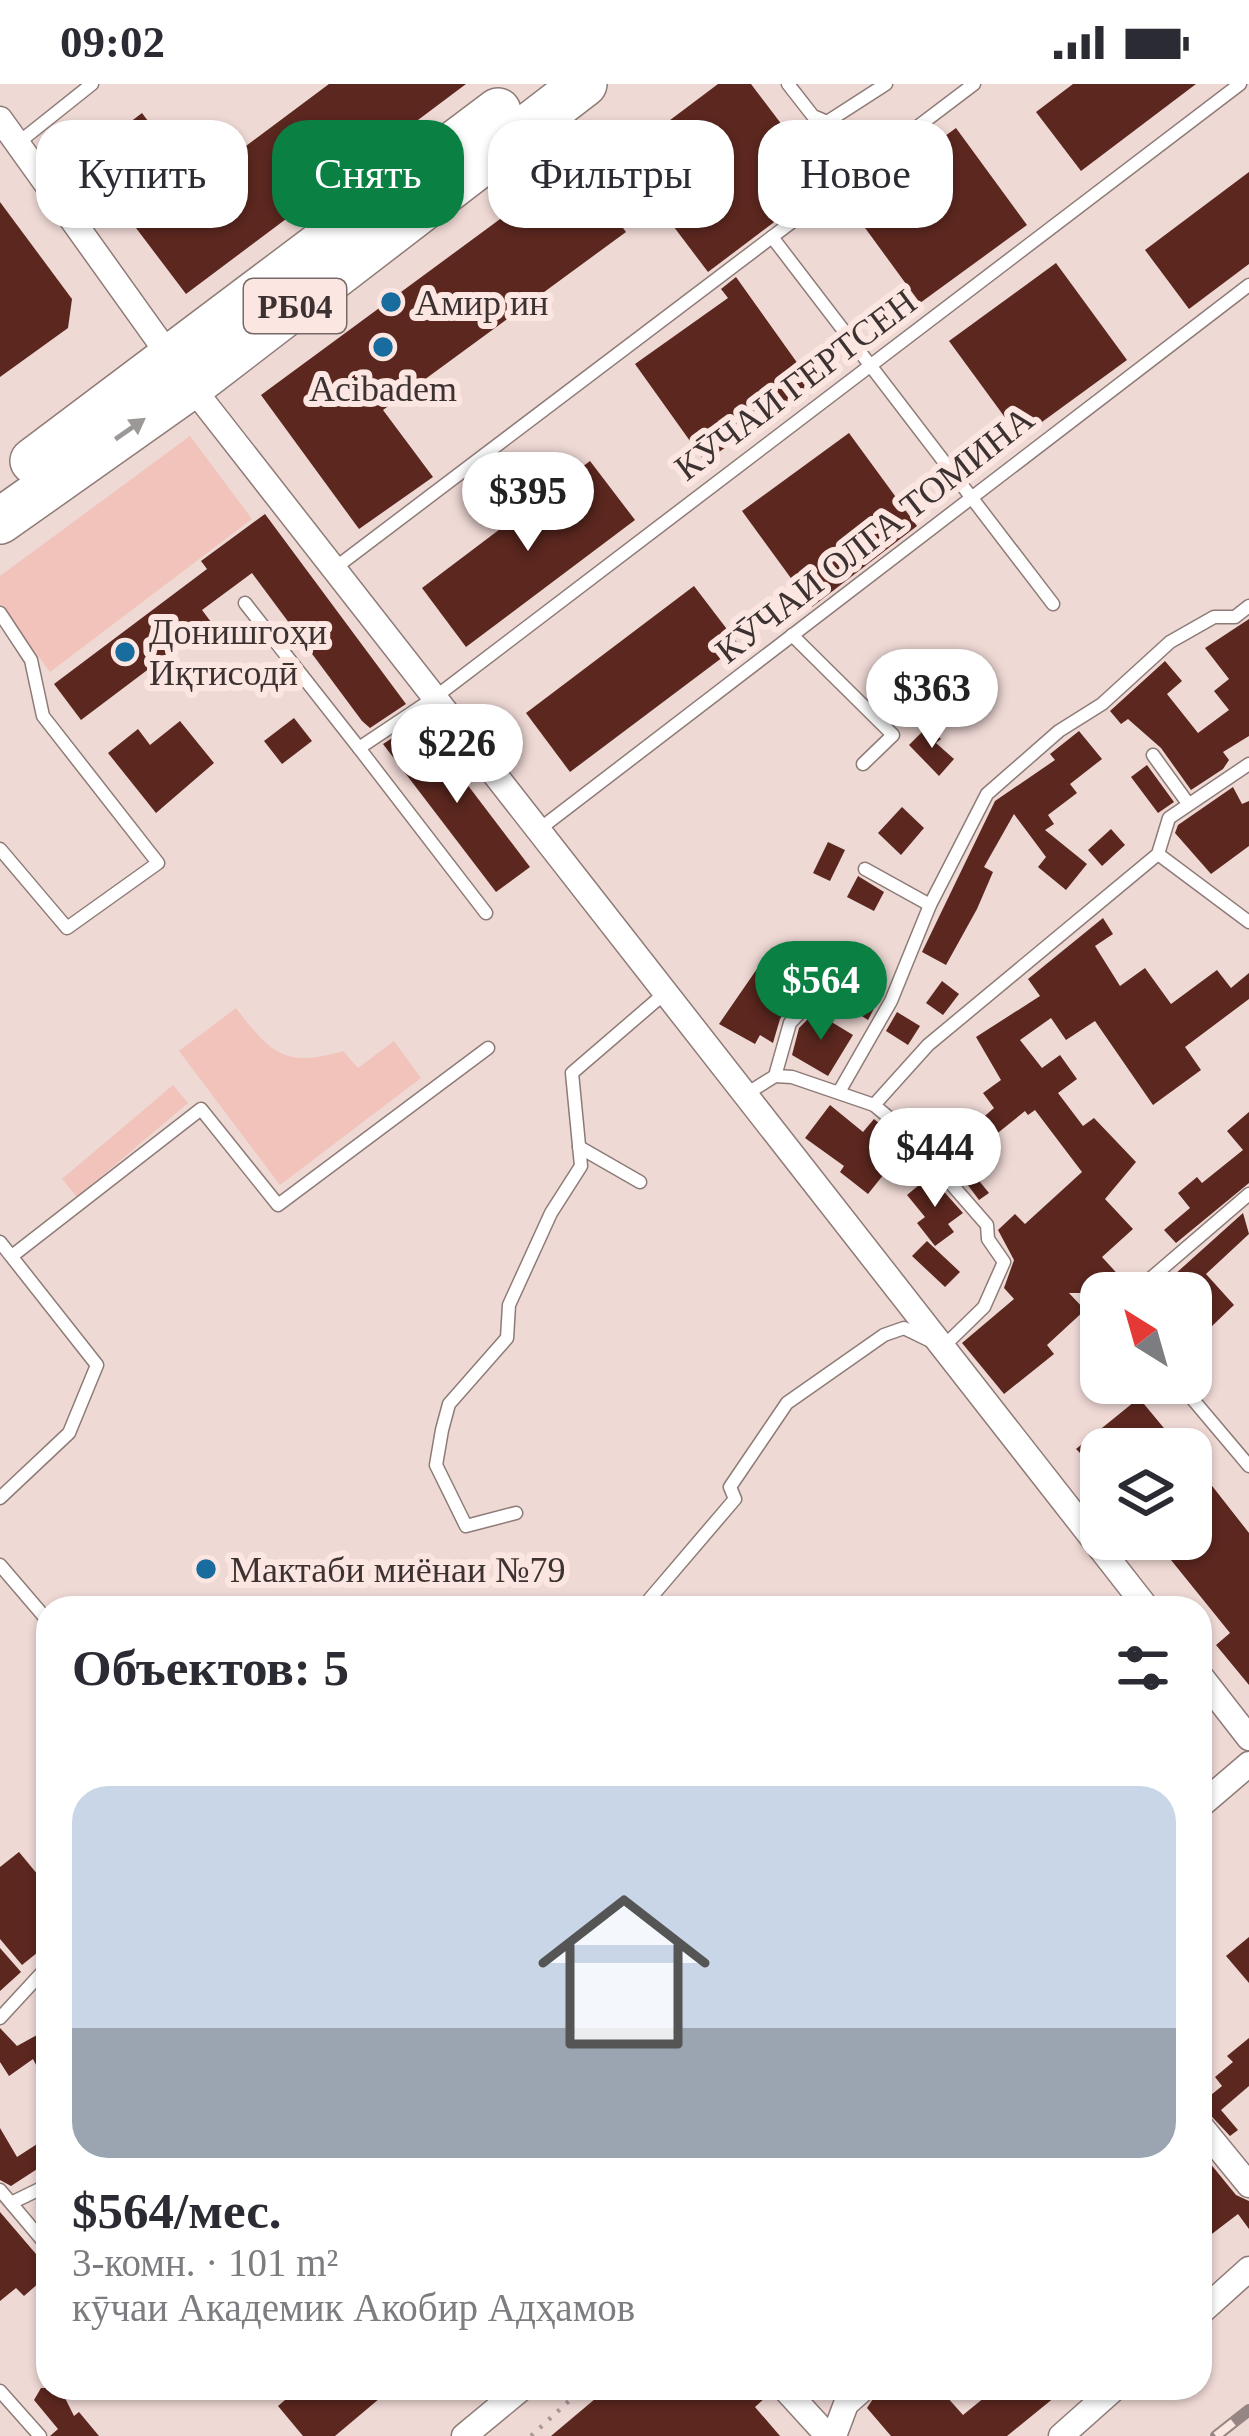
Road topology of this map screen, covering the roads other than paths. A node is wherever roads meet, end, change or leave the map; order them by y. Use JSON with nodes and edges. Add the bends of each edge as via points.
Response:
{"nodes":[{"id":1,"x":92,"y":84,"type":"edge"},
{"id":2,"x":534,"y":84,"type":"edge"},
{"id":3,"x":584,"y":84,"type":"edge"},
{"id":4,"x":788,"y":84,"type":"edge"},
{"id":5,"x":886,"y":84,"type":"edge"},
{"id":6,"x":974,"y":84,"type":"edge"},
{"id":7,"x":1240,"y":84,"type":"edge"},
{"id":8,"x":0,"y":119,"type":"edge"},
{"id":9,"x":18,"y":143,"type":"junction"},
{"id":10,"x":772,"y":237,"type":"junction"},
{"id":11,"x":1249,"y":285,"type":"edge"},
{"id":12,"x":870,"y":364,"type":"junction"},
{"id":13,"x":182,"y":371,"type":"junction"},
{"id":14,"x":0,"y":486,"type":"edge"},
{"id":15,"x":970,"y":498,"type":"junction"},
{"id":16,"x":0,"y":521,"type":"edge"},
{"id":17,"x":335,"y":568,"type":"junction"},
{"id":18,"x":245,"y":603,"type":"dead end"},
{"id":19,"x":1053,"y":604,"type":"dead end"},
{"id":20,"x":1249,"y":606,"type":"edge"},
{"id":21,"x":0,"y":613,"type":"edge"},
{"id":22,"x":5,"y":633,"type":"edge"},
{"id":23,"x":791,"y":635,"type":"junction"},
{"id":24,"x":434,"y":698,"type":"junction"},
{"id":25,"x":358,"y":748,"type":"junction"},
{"id":26,"x":1153,"y":755,"type":"dead end"},
{"id":27,"x":863,"y":764,"type":"dead end"},
{"id":28,"x":1249,"y":764,"type":"edge"},
{"id":29,"x":1187,"y":802,"type":"junction"},
{"id":30,"x":536,"y":832,"type":"junction"},
{"id":31,"x":0,"y":849,"type":"edge"},
{"id":32,"x":1158,"y":854,"type":"junction"},
{"id":33,"x":865,"y":869,"type":"dead end"},
{"id":34,"x":930,"y":904,"type":"junction"},
{"id":35,"x":486,"y":913,"type":"dead end"},
{"id":36,"x":1249,"y":922,"type":"edge"},
{"id":37,"x":824,"y":974,"type":"dead end"},
{"id":38,"x":665,"y":993,"type":"junction"},
{"id":39,"x":488,"y":1048,"type":"dead end"},
{"id":40,"x":775,"y":1076,"type":"junction"},
{"id":41,"x":839,"y":1092,"type":"junction"},
{"id":42,"x":746,"y":1094,"type":"junction"},
{"id":43,"x":874,"y":1105,"type":"junction"},
{"id":44,"x":579,"y":1147,"type":"junction"},
{"id":45,"x":640,"y":1182,"type":"dead end"},
{"id":46,"x":1249,"y":1194,"type":"edge"},
{"id":47,"x":0,"y":1242,"type":"edge"},
{"id":48,"x":12,"y":1256,"type":"junction"},
{"id":49,"x":1158,"y":1272,"type":"edge"},
{"id":50,"x":943,"y":1347,"type":"junction"},
{"id":51,"x":1197,"y":1404,"type":"edge"},
{"id":52,"x":1249,"y":1466,"type":"edge"},
{"id":53,"x":0,"y":1498,"type":"edge"},
{"id":54,"x":516,"y":1513,"type":"dead end"},
{"id":55,"x":0,"y":1565,"type":"edge"},
{"id":56,"x":652,"y":1596,"type":"edge"},
{"id":57,"x":1139,"y":1596,"type":"edge"},
{"id":58,"x":36,"y":1607,"type":"edge"},
{"id":59,"x":1212,"y":1690,"type":"edge"},
{"id":60,"x":1249,"y":1738,"type":"edge"},
{"id":61,"x":1249,"y":1764,"type":"edge"},
{"id":62,"x":1212,"y":1796,"type":"edge"},
{"id":63,"x":36,"y":1979,"type":"edge"},
{"id":64,"x":0,"y":2018,"type":"edge"},
{"id":65,"x":1212,"y":2140,"type":"edge"},
{"id":66,"x":1249,"y":2185,"type":"edge"},
{"id":67,"x":0,"y":2190,"type":"edge"},
{"id":68,"x":36,"y":2191,"type":"edge"},
{"id":69,"x":11,"y":2203,"type":"junction"},
{"id":70,"x":36,"y":2233,"type":"edge"},
{"id":71,"x":1249,"y":2269,"type":"edge"},
{"id":72,"x":1212,"y":2302,"type":"edge"},
{"id":73,"x":0,"y":2391,"type":"edge"},
{"id":74,"x":508,"y":2400,"type":"edge"},
{"id":75,"x":796,"y":2400,"type":"edge"},
{"id":76,"x":850,"y":2400,"type":"edge"},
{"id":77,"x":1095,"y":2400,"type":"edge"},
{"id":78,"x":40,"y":2436,"type":"edge"},
{"id":79,"x":464,"y":2436,"type":"edge"},
{"id":80,"x":831,"y":2436,"type":"edge"},
{"id":81,"x":1061,"y":2436,"type":"edge"}],
"edges":[{"from":1,"to":9,"type":"lane"},
{"from":2,"to":13,"type":"highway","number":"РБ04"},
{"from":3,"to":13,"type":"highway","number":"РБ04"},
{"from":4,"to":5,"type":"lane","via":[[827,122]]},
{"from":6,"to":10,"type":"lane"},
{"from":7,"to":12,"type":"lane","name":"КӮЧАИ ГЕРТСЕН"},
{"from":8,"to":9,"type":"street"},
{"from":9,"to":13,"type":"street"},
{"from":10,"to":12,"type":"lane"},
{"from":10,"to":17,"type":"lane"},
{"from":11,"to":15,"type":"lane","name":"КӮЧАИ ОЛГА ТОМИНА"},
{"from":12,"to":15,"type":"lane"},
{"from":12,"to":24,"type":"lane","name":"КӮЧАИ ГЕРТСЕН"},
{"from":13,"to":14,"type":"highway","number":"РБ04"},
{"from":16,"to":13,"type":"highway","number":"РБ04","one_way":true},
{"from":13,"to":17,"type":"street"},
{"from":15,"to":19,"type":"lane"},
{"from":15,"to":23,"type":"lane","name":"КӮЧАИ ОЛГА ТОМИНА"},
{"from":17,"to":24,"type":"street"},
{"from":18,"to":25,"type":"lane"},
{"from":20,"to":34,"type":"lane","via":[[1171,642],[987,794]]},
{"from":21,"to":22,"type":"lane"},
{"from":22,"to":31,"type":"lane","via":[[31,660],[43,716],[158,863],[67,928]]},
{"from":23,"to":27,"type":"lane","via":[[893,736]]},
{"from":23,"to":30,"type":"lane","name":"КӮЧАИ ОЛГА ТОМИНА"},
{"from":24,"to":25,"type":"lane","name":"КӮЧАИ ГЕРТСЕН"},
{"from":24,"to":30,"type":"street"},
{"from":25,"to":35,"type":"lane"},
{"from":26,"to":29,"type":"lane"},
{"from":28,"to":29,"type":"lane"},
{"from":29,"to":32,"type":"lane","via":[[1169,818]]},
{"from":30,"to":38,"type":"street"},
{"from":32,"to":36,"type":"lane"},
{"from":32,"to":43,"type":"lane","via":[[928,1045]]},
{"from":33,"to":34,"type":"lane"},
{"from":34,"to":41,"type":"lane","via":[[891,1001]]},
{"from":37,"to":40,"type":"lane","via":[[790,1023]]},
{"from":38,"to":42,"type":"street"},
{"from":38,"to":44,"type":"lane","via":[[572,1072]]},
{"from":39,"to":48,"type":"lane","via":[[278,1205],[201,1109]]},
{"from":40,"to":41,"type":"lane"},
{"from":40,"to":42,"type":"lane"},
{"from":41,"to":43,"type":"lane"},
{"from":42,"to":50,"type":"street"},
{"from":43,"to":50,"type":"lane","via":[[987,1226],[1004,1262],[984,1307]]},
{"from":44,"to":45,"type":"lane"},
{"from":44,"to":54,"type":"lane","via":[[581,1166],[508,1305],[507,1338],[448,1404],[436,1465],[466,1526]]},
{"from":46,"to":49,"type":"lane"},
{"from":47,"to":48,"type":"lane"},
{"from":48,"to":53,"type":"lane","via":[[97,1365],[68,1433]]},
{"from":50,"to":56,"type":"lane","via":[[904,1328],[787,1402],[730,1487],[735,1499]]},
{"from":50,"to":57,"type":"street"},
{"from":51,"to":52,"type":"lane"},
{"from":55,"to":58,"type":"lane"},
{"from":59,"to":60,"type":"street"},
{"from":61,"to":62,"type":"street"},
{"from":63,"to":64,"type":"lane"},
{"from":65,"to":66,"type":"street"},
{"from":67,"to":69,"type":"lane"},
{"from":68,"to":69,"type":"lane"},
{"from":69,"to":70,"type":"lane"},
{"from":71,"to":72,"type":"street"},
{"from":73,"to":78,"type":"lane"},
{"from":74,"to":79,"type":"street"},
{"from":75,"to":80,"type":"street"},
{"from":76,"to":80,"type":"street"},
{"from":77,"to":81,"type":"street"}]}
